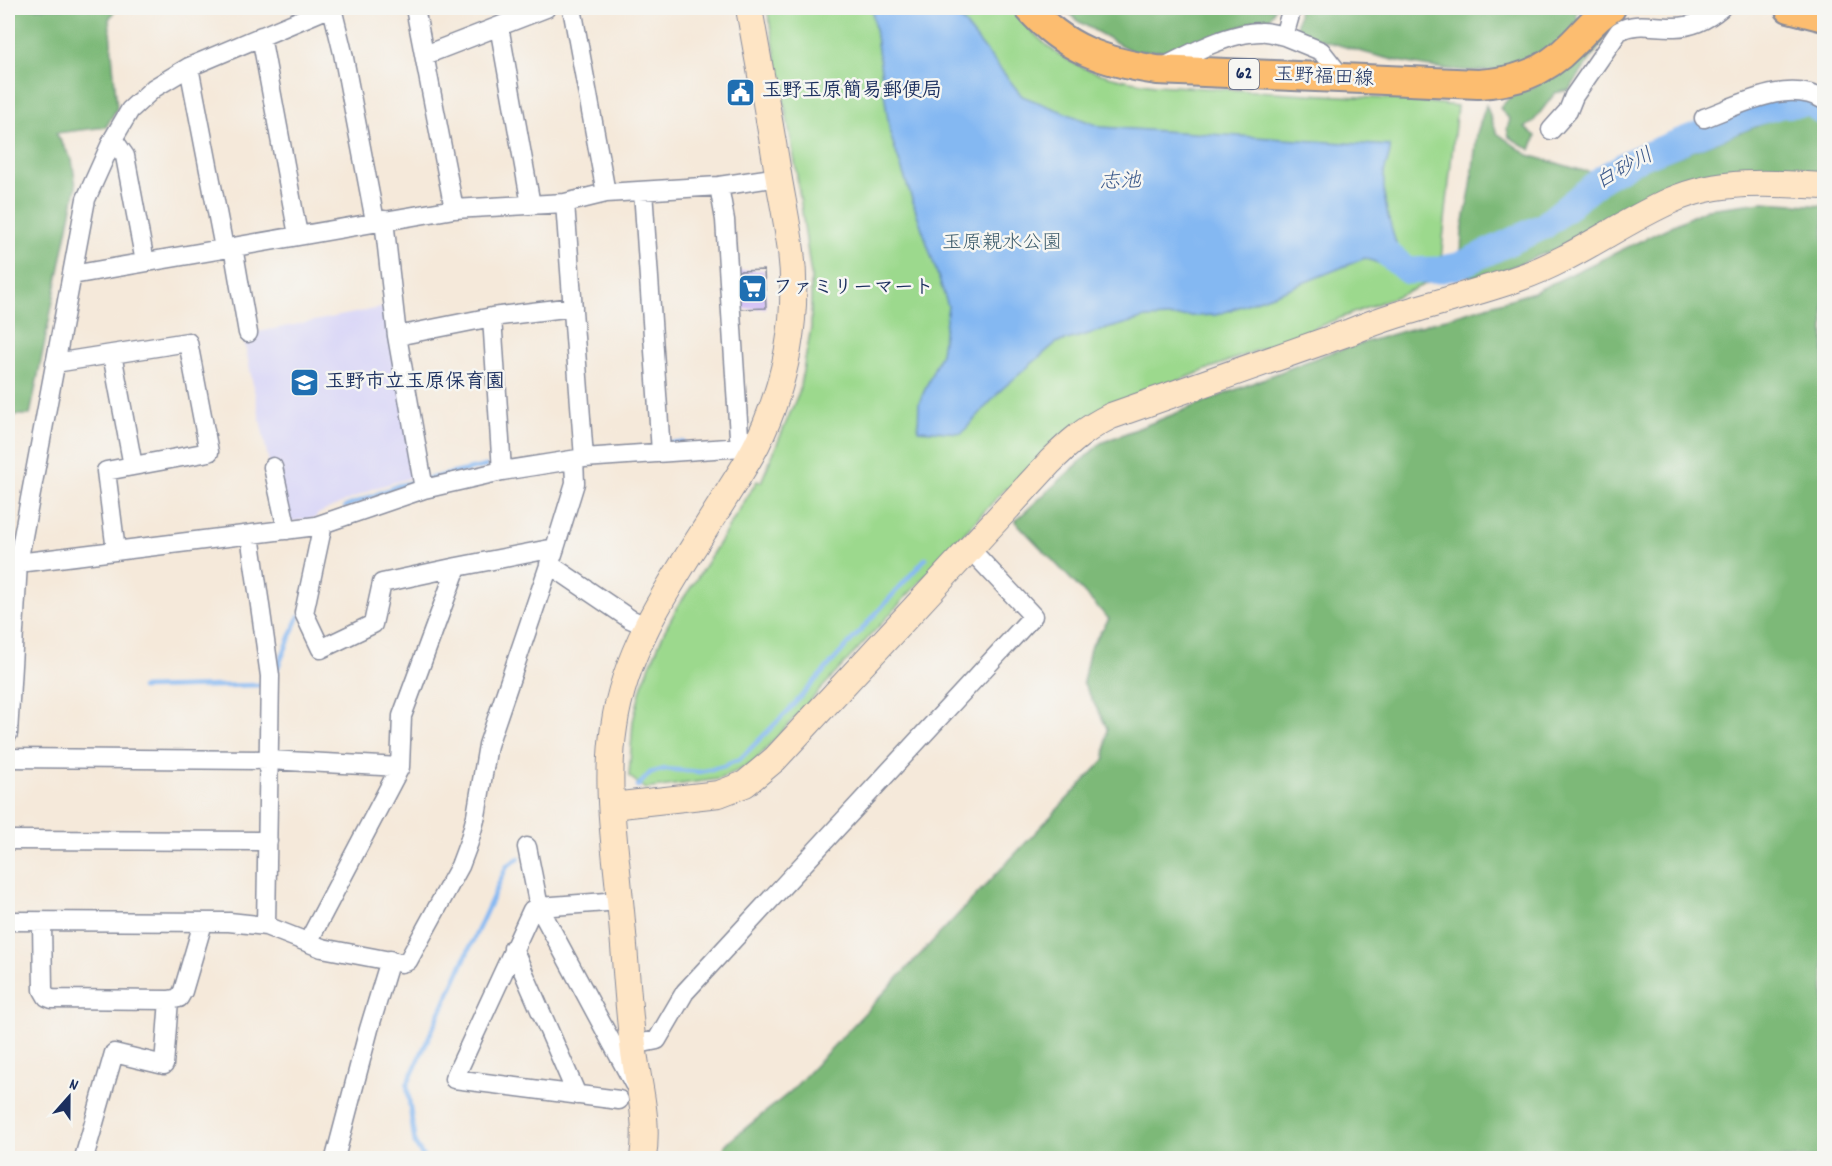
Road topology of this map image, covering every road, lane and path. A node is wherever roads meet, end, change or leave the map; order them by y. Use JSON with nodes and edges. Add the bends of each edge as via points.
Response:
{"nodes":[{"id":1,"x":330,"y":8,"type":"edge"},
{"id":2,"x":415,"y":8,"type":"edge"},
{"id":3,"x":546,"y":8,"type":"edge"},
{"id":4,"x":572,"y":8,"type":"edge"},
{"id":5,"x":749,"y":8,"type":"edge"},
{"id":6,"x":1029,"y":8,"type":"edge"},
{"id":7,"x":1292,"y":8,"type":"edge"},
{"id":8,"x":1611,"y":8,"type":"edge"},
{"id":9,"x":1721,"y":8,"type":"edge"},
{"id":10,"x":1789,"y":8,"type":"edge"},
{"id":11,"x":1824,"y":17,"type":"edge"},
{"id":12,"x":499,"y":26,"type":"junction"},
{"id":13,"x":261,"y":36,"type":"junction"},
{"id":14,"x":1284,"y":36,"type":"junction"},
{"id":15,"x":425,"y":56,"type":"junction"},
{"id":16,"x":189,"y":67,"type":"junction"},
{"id":17,"x":1157,"y":70,"type":"junction"},
{"id":18,"x":1343,"y":79,"type":"junction"},
{"id":19,"x":1824,"y":100,"type":"edge"},
{"id":20,"x":1704,"y":118,"type":"dead end"},
{"id":21,"x":1551,"y":130,"type":"dead end"},
{"id":22,"x":113,"y":139,"type":"junction"},
{"id":23,"x":779,"y":177,"type":"junction"},
{"id":24,"x":719,"y":186,"type":"junction"},
{"id":25,"x":1824,"y":186,"type":"edge"},
{"id":26,"x":643,"y":191,"type":"junction"},
{"id":27,"x":606,"y":193,"type":"junction"},
{"id":28,"x":565,"y":203,"type":"junction"},
{"id":29,"x":531,"y":205,"type":"junction"},
{"id":30,"x":454,"y":209,"type":"junction"},
{"id":31,"x":380,"y":221,"type":"junction"},
{"id":32,"x":298,"y":235,"type":"junction"},
{"id":33,"x":228,"y":248,"type":"junction"},
{"id":34,"x":145,"y":262,"type":"junction"},
{"id":35,"x":72,"y":275,"type":"junction"},
{"id":36,"x":573,"y":307,"type":"junction"},
{"id":37,"x":492,"y":317,"type":"junction"},
{"id":38,"x":248,"y":333,"type":"dead end"},
{"id":39,"x":397,"y":336,"type":"junction"},
{"id":40,"x":112,"y":354,"type":"junction"},
{"id":41,"x":55,"y":363,"type":"junction"},
{"id":42,"x":757,"y":446,"type":"junction"},
{"id":43,"x":660,"y":447,"type":"junction"},
{"id":44,"x":581,"y":455,"type":"junction"},
{"id":45,"x":133,"y":466,"type":"junction"},
{"id":46,"x":501,"y":466,"type":"junction"},
{"id":47,"x":273,"y":467,"type":"dead end"},
{"id":48,"x":422,"y":483,"type":"junction"},
{"id":49,"x":323,"y":524,"type":"junction"},
{"id":50,"x":287,"y":530,"type":"junction"},
{"id":51,"x":250,"y":535,"type":"junction"},
{"id":52,"x":969,"y":548,"type":"junction"},
{"id":53,"x":116,"y":551,"type":"junction"},
{"id":54,"x":552,"y":556,"type":"junction"},
{"id":55,"x":18,"y":563,"type":"junction"},
{"id":56,"x":457,"y":567,"type":"junction"},
{"id":57,"x":646,"y":626,"type":"junction"},
{"id":58,"x":8,"y":734,"type":"edge"},
{"id":59,"x":8,"y":758,"type":"edge"},
{"id":60,"x":269,"y":760,"type":"junction"},
{"id":61,"x":400,"y":767,"type":"junction"},
{"id":62,"x":612,"y":806,"type":"junction"},
{"id":63,"x":8,"y":840,"type":"edge"},
{"id":64,"x":268,"y":841,"type":"junction"},
{"id":65,"x":527,"y":847,"type":"dead end"},
{"id":66,"x":620,"y":900,"type":"junction"},
{"id":67,"x":539,"y":907,"type":"junction"},
{"id":68,"x":8,"y":921,"type":"edge"},
{"id":69,"x":42,"y":922,"type":"junction"},
{"id":70,"x":203,"y":923,"type":"junction"},
{"id":71,"x":266,"y":926,"type":"junction"},
{"id":72,"x":308,"y":942,"type":"junction"},
{"id":73,"x":513,"y":948,"type":"junction"},
{"id":74,"x":390,"y":960,"type":"junction"},
{"id":75,"x":169,"y":1000,"type":"junction"},
{"id":76,"x":633,"y":1045,"type":"junction"},
{"id":77,"x":577,"y":1095,"type":"junction"},
{"id":78,"x":631,"y":1101,"type":"junction"},
{"id":79,"x":84,"y":1158,"type":"edge"},
{"id":80,"x":335,"y":1158,"type":"edge"},
{"id":81,"x":643,"y":1158,"type":"edge"}],
"edges":[{"from":1,"to":13,"type":"street"},
{"from":1,"to":31,"type":"street"},
{"from":2,"to":15,"type":"street"},
{"from":3,"to":12,"type":"street"},
{"from":4,"to":27,"type":"street"},
{"from":5,"to":23,"type":"street"},
{"from":6,"to":17,"type":"main road","name":"玉野福田線","number":"62","via":[[1059,37],[1084,51],[1106,60]]},
{"from":7,"to":14,"type":"street"},
{"from":8,"to":18,"type":"main road","name":"玉野福田線","number":"62","via":[[1601,13],[1552,62],[1517,79],[1478,84]]},
{"from":9,"to":21,"type":"street","via":[[1696,24],[1641,25],[1619,31],[1574,96],[1568,111]]},
{"from":10,"to":11,"type":"main road"},
{"from":12,"to":15,"type":"street"},
{"from":12,"to":29,"type":"street"},
{"from":13,"to":16,"type":"street"},
{"from":13,"to":32,"type":"street"},
{"from":14,"to":17,"type":"street","via":[[1261,32],[1239,36],[1202,48]]},
{"from":14,"to":18,"type":"street","via":[[1321,51]]},
{"from":15,"to":30,"type":"street"},
{"from":16,"to":22,"type":"street","via":[[154,88],[130,110]]},
{"from":16,"to":33,"type":"street"},
{"from":17,"to":18,"type":"main road","name":"玉野福田線","number":"62"},
{"from":19,"to":20,"type":"street","via":[[1802,91],[1771,94]]},
{"from":22,"to":34,"type":"street","via":[[125,156]]},
{"from":22,"to":35,"type":"street","via":[[86,200]]},
{"from":23,"to":24,"type":"street"},
{"from":23,"to":42,"type":"street","via":[[791,253],[791,329],[783,374]]},
{"from":24,"to":26,"type":"street"},
{"from":24,"to":42,"type":"street","via":[[725,220],[739,436]]},
{"from":25,"to":52,"type":"street","via":[[1756,183],[1682,197],[1558,262],[1519,278],[1375,321],[1111,416],[1081,432],[1067,445]]},
{"from":26,"to":27,"type":"street"},
{"from":26,"to":43,"type":"street"},
{"from":27,"to":28,"type":"street"},
{"from":28,"to":29,"type":"street"},
{"from":28,"to":36,"type":"street"},
{"from":29,"to":30,"type":"street"},
{"from":30,"to":31,"type":"street"},
{"from":31,"to":32,"type":"street"},
{"from":31,"to":39,"type":"street"},
{"from":32,"to":33,"type":"street"},
{"from":33,"to":34,"type":"street"},
{"from":33,"to":38,"type":"street"},
{"from":34,"to":35,"type":"street"},
{"from":35,"to":41,"type":"street"},
{"from":36,"to":37,"type":"street"},
{"from":36,"to":44,"type":"street"},
{"from":37,"to":39,"type":"street"},
{"from":37,"to":46,"type":"street"},
{"from":39,"to":48,"type":"street"},
{"from":40,"to":41,"type":"street"},
{"from":40,"to":45,"type":"street"},
{"from":40,"to":45,"type":"street","via":[[188,342],[209,452]]},
{"from":41,"to":55,"type":"street"},
{"from":42,"to":43,"type":"street"},
{"from":42,"to":57,"type":"street"},
{"from":43,"to":44,"type":"street"},
{"from":44,"to":46,"type":"street"},
{"from":44,"to":54,"type":"street"},
{"from":45,"to":53,"type":"street","via":[[106,471]]},
{"from":46,"to":48,"type":"street"},
{"from":47,"to":50,"type":"street"},
{"from":48,"to":49,"type":"street"},
{"from":49,"to":50,"type":"street"},
{"from":49,"to":56,"type":"street","via":[[304,613],[321,649],[373,624],[382,583]]},
{"from":50,"to":51,"type":"street"},
{"from":51,"to":53,"type":"street"},
{"from":51,"to":60,"type":"street","via":[[270,676]]},
{"from":52,"to":62,"type":"street","via":[[775,759],[750,781],[719,794]]},
{"from":52,"to":76,"type":"street","via":[[1033,616],[685,992],[657,1040]]},
{"from":53,"to":55,"type":"street"},
{"from":54,"to":56,"type":"street"},
{"from":54,"to":57,"type":"street","via":[[630,619]]},
{"from":54,"to":74,"type":"street","via":[[488,745],[476,816],[459,866],[408,961]]},
{"from":55,"to":58,"type":"street"},
{"from":56,"to":61,"type":"street","via":[[402,716]]},
{"from":57,"to":62,"type":"street","via":[[623,686],[614,725],[610,756]]},
{"from":59,"to":60,"type":"street"},
{"from":60,"to":61,"type":"street"},
{"from":60,"to":64,"type":"street"},
{"from":61,"to":72,"type":"street"},
{"from":62,"to":66,"type":"street"},
{"from":63,"to":64,"type":"street"},
{"from":64,"to":71,"type":"street"},
{"from":65,"to":67,"type":"street"},
{"from":66,"to":67,"type":"street"},
{"from":66,"to":76,"type":"street"},
{"from":67,"to":73,"type":"street","via":[[532,910]]},
{"from":67,"to":78,"type":"street"},
{"from":68,"to":69,"type":"street"},
{"from":69,"to":70,"type":"street"},
{"from":69,"to":75,"type":"street","via":[[46,997]]},
{"from":70,"to":71,"type":"street"},
{"from":70,"to":75,"type":"street","via":[[183,992],[179,998]]},
{"from":71,"to":72,"type":"street"},
{"from":72,"to":74,"type":"street"},
{"from":73,"to":77,"type":"street"},
{"from":73,"to":77,"type":"street","via":[[454,1079]]},
{"from":74,"to":80,"type":"street"},
{"from":75,"to":79,"type":"street","via":[[164,1065],[114,1053]]},
{"from":76,"to":78,"type":"street"},
{"from":77,"to":78,"type":"street"},
{"from":78,"to":81,"type":"street","via":[[646,1137]]}]}
